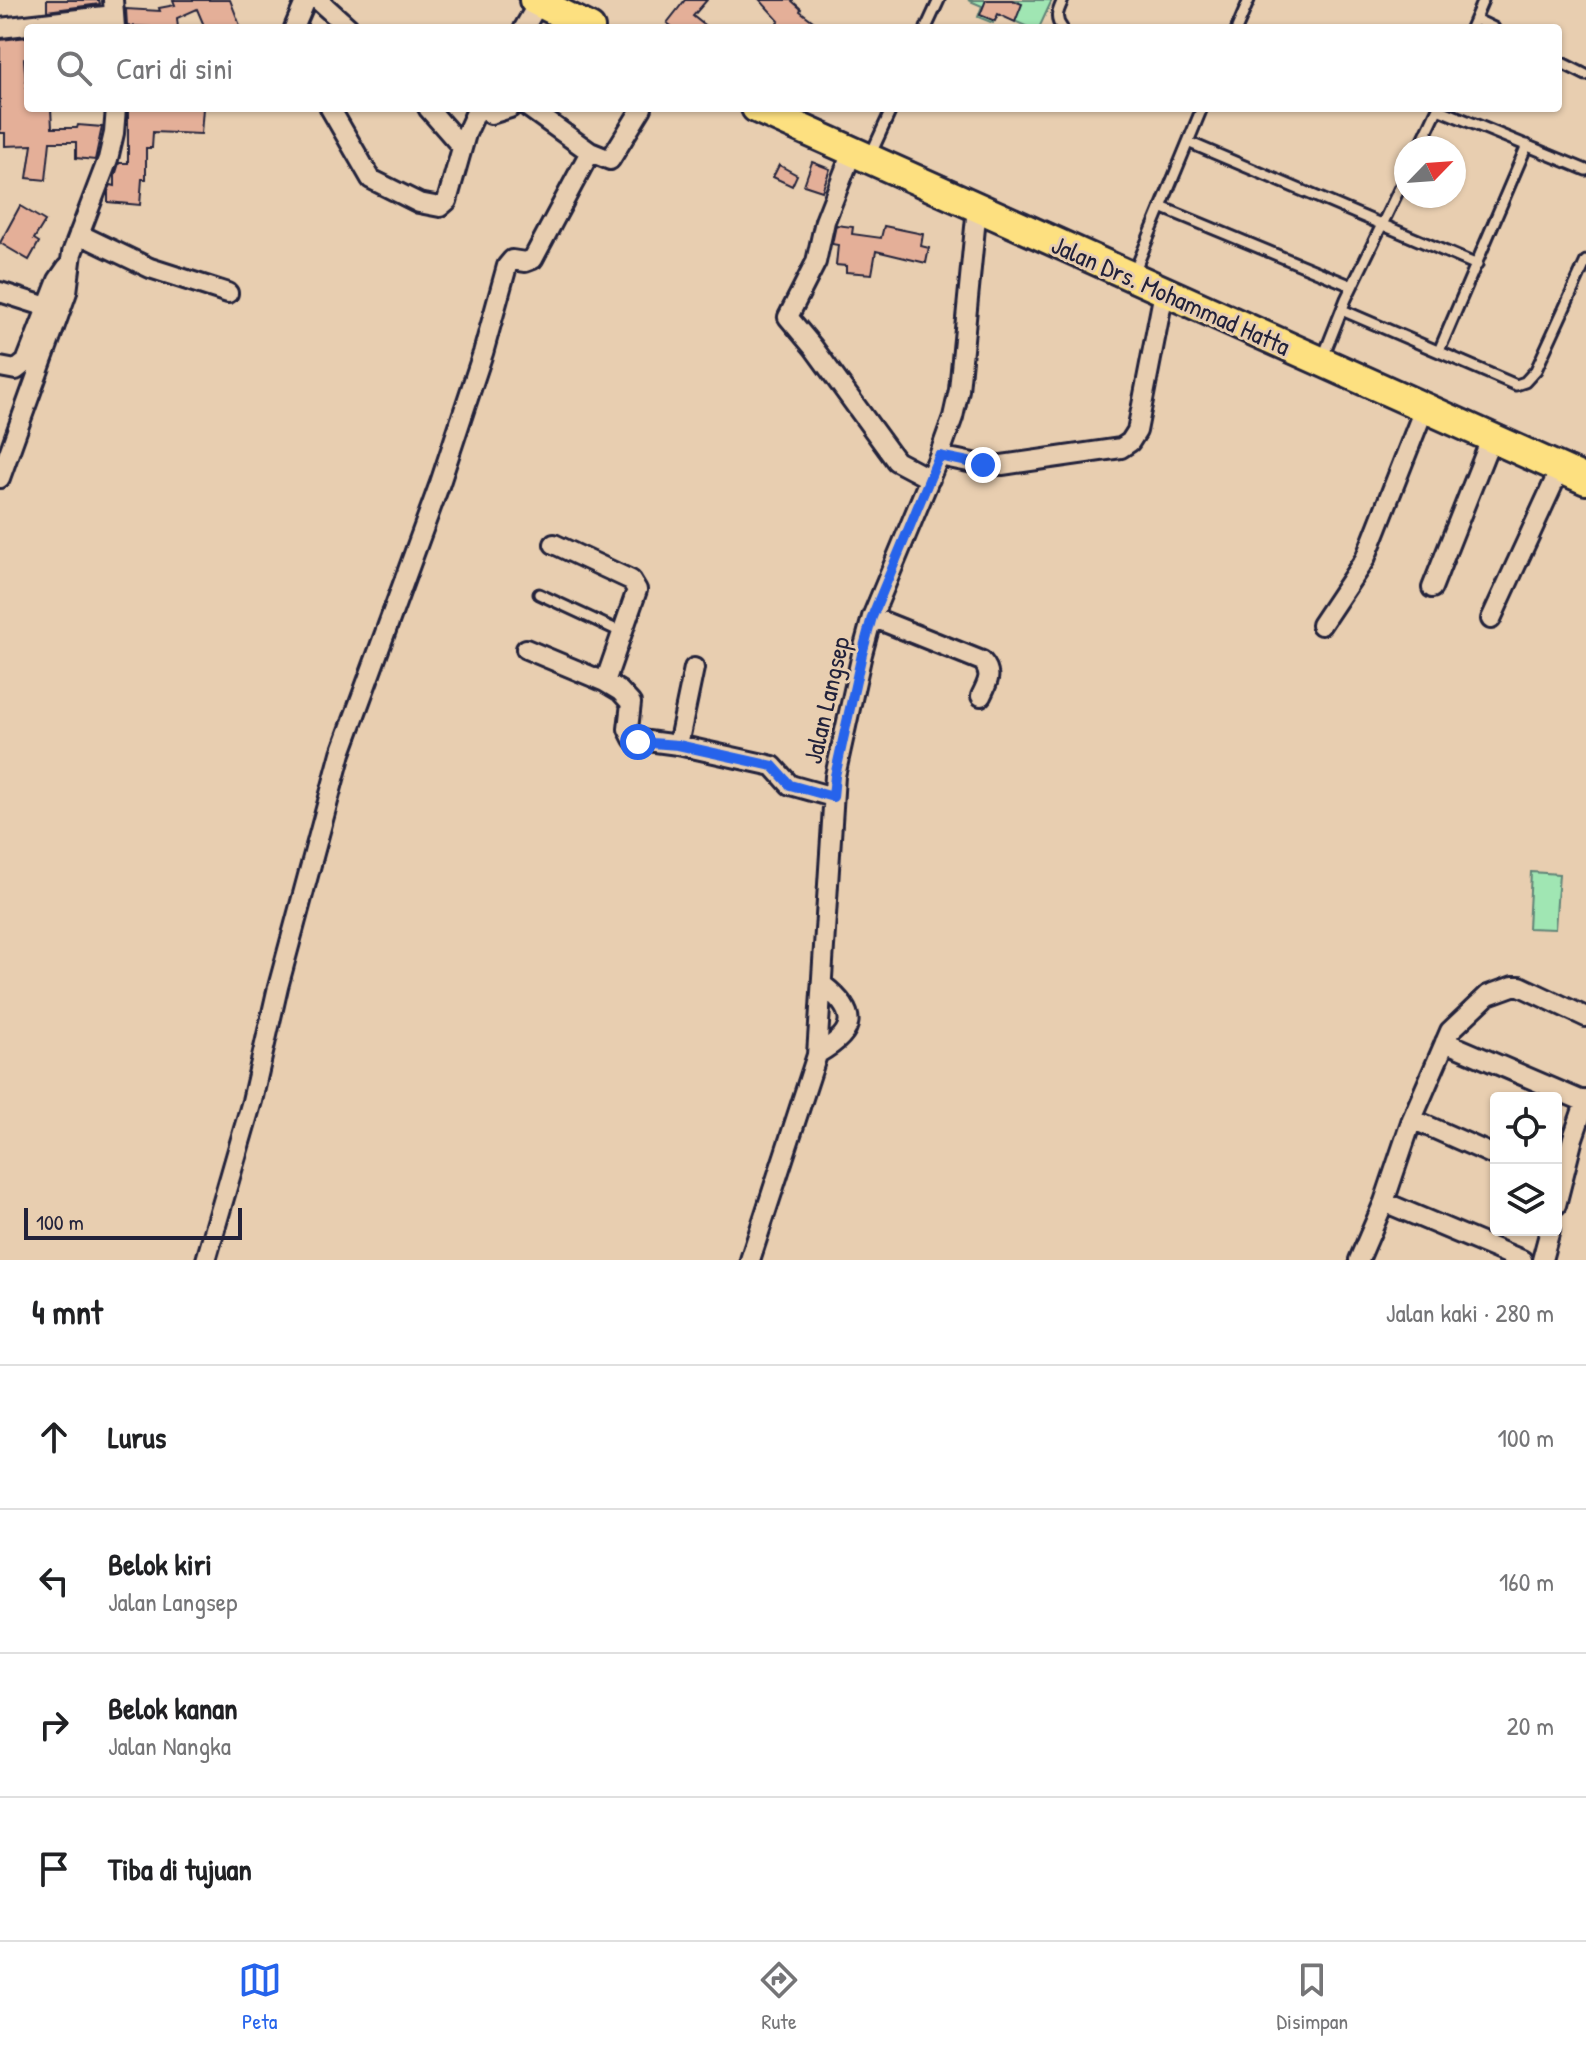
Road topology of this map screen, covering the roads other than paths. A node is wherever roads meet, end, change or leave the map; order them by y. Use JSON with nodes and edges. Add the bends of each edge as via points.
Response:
{"nodes":[{"id":1,"x":306,"y":0,"type":"edge"},
{"id":2,"x":318,"y":0,"type":"edge"},
{"id":3,"x":939,"y":0,"type":"edge"},
{"id":4,"x":1063,"y":0,"type":"edge"},
{"id":5,"x":1249,"y":0,"type":"edge"},
{"id":6,"x":1483,"y":0,"type":"edge"},
{"id":7,"x":536,"y":1,"type":"edge"},
{"id":8,"x":114,"y":14,"type":"edge"},
{"id":9,"x":1473,"y":23,"type":"edge"},
{"id":10,"x":33,"y":24,"type":"edge"},
{"id":11,"x":296,"y":24,"type":"edge"},
{"id":12,"x":345,"y":24,"type":"edge"},
{"id":13,"x":526,"y":24,"type":"edge"},
{"id":14,"x":582,"y":24,"type":"edge"},
{"id":15,"x":928,"y":24,"type":"edge"},
{"id":16,"x":1059,"y":24,"type":"edge"},
{"id":17,"x":1239,"y":24,"type":"edge"},
{"id":18,"x":24,"y":25,"type":"edge"},
{"id":19,"x":0,"y":28,"type":"edge"},
{"id":20,"x":1562,"y":63,"type":"edge"},
{"id":21,"x":1586,"y":75,"type":"edge"},
{"id":22,"x":116,"y":112,"type":"edge"},
{"id":23,"x":332,"y":112,"type":"edge"},
{"id":24,"x":432,"y":112,"type":"edge"},
{"id":25,"x":481,"y":112,"type":"edge"},
{"id":26,"x":535,"y":112,"type":"edge"},
{"id":27,"x":639,"y":112,"type":"edge"},
{"id":28,"x":765,"y":112,"type":"edge"},
{"id":29,"x":889,"y":112,"type":"edge"},
{"id":30,"x":1200,"y":112,"type":"edge"},
{"id":31,"x":1436,"y":112,"type":"edge"},
{"id":32,"x":1448,"y":112,"type":"edge"},
{"id":33,"x":1425,"y":136,"type":"edge"},
{"id":34,"x":464,"y":140,"type":"junction"},
{"id":35,"x":1188,"y":142,"type":"junction"},
{"id":36,"x":1527,"y":145,"type":"junction"},
{"id":37,"x":590,"y":152,"type":"junction"},
{"id":38,"x":860,"y":155,"type":"junction"},
{"id":39,"x":1586,"y":170,"type":"edge"},
{"id":40,"x":1394,"y":200,"type":"edge"},
{"id":41,"x":977,"y":207,"type":"junction"},
{"id":42,"x":1161,"y":207,"type":"junction"},
{"id":43,"x":1382,"y":225,"type":"junction"},
{"id":44,"x":79,"y":234,"type":"junction"},
{"id":45,"x":1586,"y":261,"type":"edge"},
{"id":46,"x":72,"y":262,"type":"junction"},
{"id":47,"x":1477,"y":265,"type":"junction"},
{"id":48,"x":1133,"y":278,"type":"junction"},
{"id":49,"x":1352,"y":286,"type":"junction"},
{"id":50,"x":0,"y":292,"type":"edge"},
{"id":51,"x":1164,"y":292,"type":"junction"},
{"id":52,"x":228,"y":293,"type":"dead end"},
{"id":53,"x":47,"y":307,"type":"junction"},
{"id":54,"x":1342,"y":310,"type":"junction"},
{"id":55,"x":1439,"y":351,"type":"junction"},
{"id":56,"x":1321,"y":363,"type":"junction"},
{"id":57,"x":0,"y":367,"type":"edge"},
{"id":58,"x":1424,"y":409,"type":"junction"},
{"id":59,"x":1491,"y":439,"type":"junction"},
{"id":60,"x":939,"y":456,"type":"junction"},
{"id":61,"x":1573,"y":474,"type":"edge"},
{"id":62,"x":0,"y":478,"type":"edge"},
{"id":63,"x":930,"y":479,"type":"junction"},
{"id":64,"x":554,"y":544,"type":"dead end"},
{"id":65,"x":1432,"y":588,"type":"dead end"},
{"id":66,"x":539,"y":594,"type":"dead end"},
{"id":67,"x":872,"y":617,"type":"junction"},
{"id":68,"x":1491,"y":619,"type":"dead end"},
{"id":69,"x":1321,"y":625,"type":"dead end"},
{"id":70,"x":621,"y":632,"type":"junction"},
{"id":71,"x":526,"y":649,"type":"dead end"},
{"id":72,"x":694,"y":668,"type":"dead end"},
{"id":73,"x":605,"y":682,"type":"junction"},
{"id":74,"x":981,"y":696,"type":"dead end"},
{"id":75,"x":678,"y":745,"type":"junction"},
{"id":76,"x":833,"y":797,"type":"junction"},
{"id":77,"x":823,"y":985,"type":"junction"},
{"id":78,"x":1586,"y":1017,"type":"edge"},
{"id":79,"x":1445,"y":1042,"type":"junction"},
{"id":80,"x":817,"y":1054,"type":"junction"},
{"id":81,"x":1586,"y":1101,"type":"edge"},
{"id":82,"x":1412,"y":1119,"type":"junction"},
{"id":83,"x":1490,"y":1153,"type":"edge"},
{"id":84,"x":1562,"y":1172,"type":"edge"},
{"id":85,"x":1384,"y":1202,"type":"junction"},
{"id":86,"x":1548,"y":1236,"type":"edge"},
{"id":87,"x":206,"y":1260,"type":"edge"},
{"id":88,"x":750,"y":1260,"type":"edge"},
{"id":89,"x":1359,"y":1260,"type":"edge"},
{"id":90,"x":1522,"y":1260,"type":"edge"},
{"id":91,"x":1542,"y":1260,"type":"edge"}],
"edges":[{"from":1,"to":11,"type":"street"},
{"from":2,"to":12,"type":"street"},
{"from":3,"to":15,"type":"lane"},
{"from":4,"to":16,"type":"lane","via":[[1057,12]]},
{"from":5,"to":17,"type":"lane"},
{"from":6,"to":9,"type":"lane"},
{"from":7,"to":13,"type":"street"},
{"from":7,"to":14,"type":"main road"},
{"from":8,"to":10,"type":"street"},
{"from":18,"to":19,"type":"street"},
{"from":20,"to":21,"type":"lane"},
{"from":22,"to":44,"type":"street","via":[[108,159]]},
{"from":23,"to":34,"type":"street","via":[[367,175],[419,203],[444,205]]},
{"from":24,"to":34,"type":"street"},
{"from":25,"to":34,"type":"street"},
{"from":26,"to":37,"type":"street"},
{"from":27,"to":37,"type":"street","via":[[610,160]]},
{"from":28,"to":38,"type":"main road","name":"Jalan Drs. Mohammad Hatta"},
{"from":29,"to":38,"type":"lane"},
{"from":30,"to":35,"type":"lane"},
{"from":31,"to":33,"type":"lane"},
{"from":32,"to":36,"type":"lane"},
{"from":35,"to":42,"type":"lane"},
{"from":35,"to":43,"type":"lane"},
{"from":36,"to":39,"type":"lane"},
{"from":36,"to":47,"type":"lane"},
{"from":37,"to":87,"type":"street","via":[[533,259],[512,260],[507,266],[440,483],[341,753]]},
{"from":38,"to":41,"type":"main road","name":"Jalan Drs. Mohammad Hatta"},
{"from":38,"to":63,"type":"street","via":[[825,221],[816,262],[788,317],[896,461]]},
{"from":40,"to":43,"type":"lane"},
{"from":41,"to":48,"type":"main road","name":"Jalan Drs. Mohammad Hatta"},
{"from":41,"to":60,"type":"street","name":"Jalan Langsep","via":[[959,390]]},
{"from":42,"to":48,"type":"lane"},
{"from":42,"to":49,"type":"lane"},
{"from":43,"to":47,"type":"lane"},
{"from":43,"to":49,"type":"lane"},
{"from":44,"to":46,"type":"street"},
{"from":44,"to":52,"type":"street","via":[[150,268]]},
{"from":45,"to":55,"type":"lane","via":[[1536,370],[1525,382],[1516,385]]},
{"from":46,"to":53,"type":"street"},
{"from":46,"to":62,"type":"street","via":[[67,292]]},
{"from":47,"to":55,"type":"lane"},
{"from":48,"to":51,"type":"main road","name":"Jalan Drs. Mohammad Hatta"},
{"from":49,"to":54,"type":"lane"},
{"from":50,"to":53,"type":"street"},
{"from":51,"to":56,"type":"main road","name":"Jalan Drs. Mohammad Hatta"},
{"from":51,"to":60,"type":"street","via":[[1137,431],[1130,442],[1121,448],[1002,465]]},
{"from":53,"to":57,"type":"street","via":[[26,362],[16,370]]},
{"from":54,"to":55,"type":"lane"},
{"from":54,"to":56,"type":"lane"},
{"from":56,"to":58,"type":"main road","name":"Jalan Drs. Mohammad Hatta"},
{"from":58,"to":59,"type":"main road","name":"Jalan Drs. Mohammad Hatta"},
{"from":58,"to":69,"type":"street","via":[[1365,559]]},
{"from":59,"to":61,"type":"main road","name":"Jalan Drs. Mohammad Hatta"},
{"from":59,"to":65,"type":"street"},
{"from":60,"to":63,"type":"street","name":"Jalan Langsep"},
{"from":61,"to":68,"type":"street"},
{"from":63,"to":67,"type":"street","name":"Jalan Langsep"},
{"from":64,"to":70,"type":"street","via":[[636,584]]},
{"from":66,"to":70,"type":"lane"},
{"from":67,"to":74,"type":"street","via":[[982,661],[990,679]]},
{"from":67,"to":76,"type":"street","name":"Jalan Langsep"},
{"from":70,"to":73,"type":"street"},
{"from":71,"to":73,"type":"street"},
{"from":72,"to":75,"type":"street"},
{"from":73,"to":75,"type":"street","via":[[631,703],[628,729],[633,739]]},
{"from":75,"to":76,"type":"street","via":[[773,766],[790,785]]},
{"from":76,"to":77,"type":"street","name":"Jalan Langsep"},
{"from":77,"to":80,"type":"street","name":"Jalan Langsep"},
{"from":77,"to":80,"type":"street","via":[[847,1008],[850,1019],[842,1038]]},
{"from":78,"to":79,"type":"street","via":[[1513,986],[1472,1007]]},
{"from":79,"to":81,"type":"street"},
{"from":79,"to":82,"type":"street"},
{"from":80,"to":88,"type":"street","name":"Jalan Langsep"},
{"from":81,"to":84,"type":"street"},
{"from":82,"to":83,"type":"street"},
{"from":82,"to":85,"type":"street"},
{"from":85,"to":89,"type":"street"},
{"from":85,"to":90,"type":"street"},
{"from":86,"to":91,"type":"street"}]}
